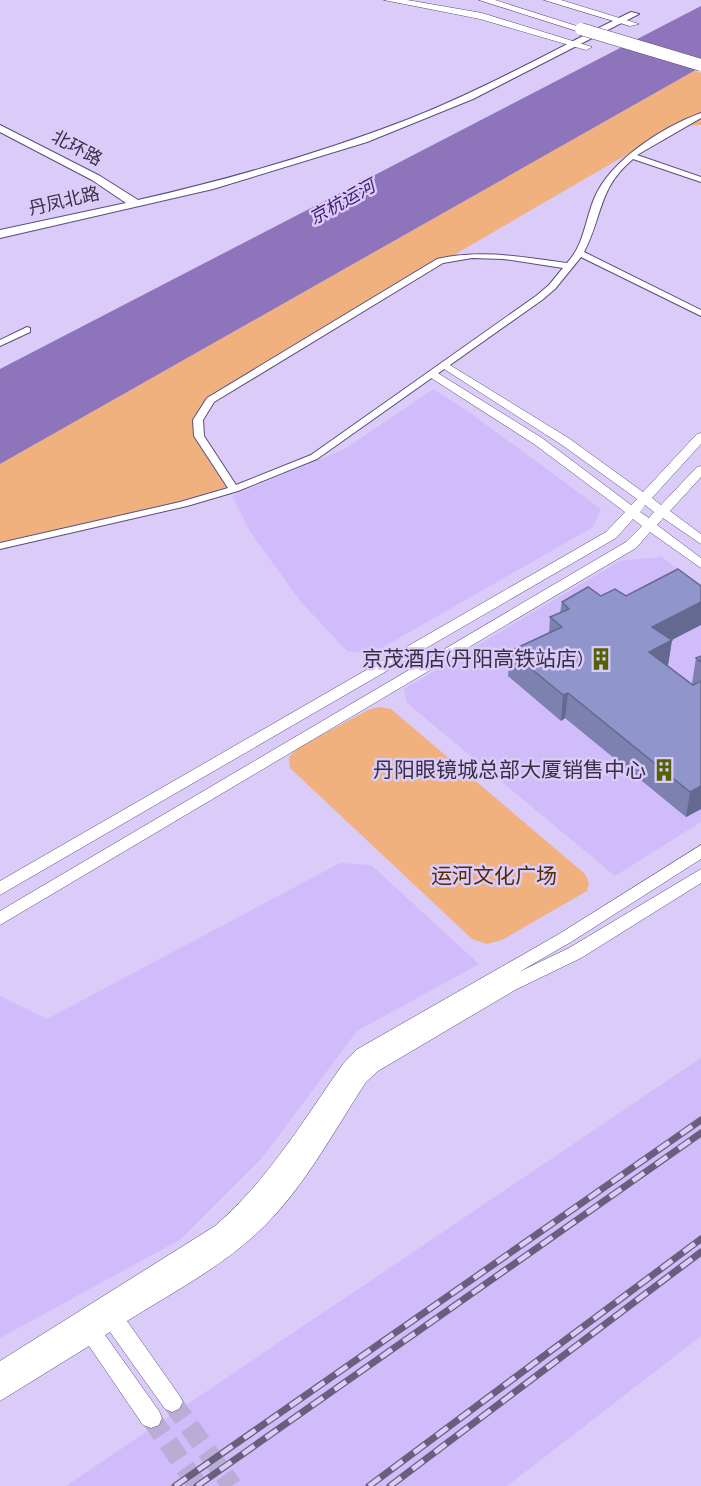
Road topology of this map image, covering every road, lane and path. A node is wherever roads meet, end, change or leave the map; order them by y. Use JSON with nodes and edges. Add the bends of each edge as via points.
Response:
{"nodes":[{"id":1,"x":389,"y":0,"type":"edge"},
{"id":2,"x":484,"y":0,"type":"edge"},
{"id":3,"x":500,"y":0,"type":"edge"},
{"id":4,"x":549,"y":0,"type":"edge"},
{"id":5,"x":648,"y":18,"type":"dead end"},
{"id":6,"x":634,"y":19,"type":"junction"},
{"id":7,"x":621,"y":21,"type":"junction"},
{"id":8,"x":584,"y":27,"type":"junction"},
{"id":9,"x":580,"y":45,"type":"junction"},
{"id":10,"x":701,"y":59,"type":"edge"},
{"id":11,"x":701,"y":65,"type":"edge"},
{"id":12,"x":701,"y":115,"type":"edge"},
{"id":13,"x":0,"y":128,"type":"edge"},
{"id":14,"x":632,"y":156,"type":"junction"},
{"id":15,"x":701,"y":180,"type":"edge"},
{"id":16,"x":135,"y":203,"type":"junction"},
{"id":17,"x":0,"y":234,"type":"edge"},
{"id":18,"x":580,"y":253,"type":"junction"},
{"id":19,"x":570,"y":266,"type":"junction"},
{"id":20,"x":701,"y":313,"type":"edge"},
{"id":21,"x":27,"y":330,"type":"dead end"},
{"id":22,"x":0,"y":343,"type":"edge"},
{"id":23,"x":445,"y":365,"type":"junction"},
{"id":24,"x":432,"y":374,"type":"junction"},
{"id":25,"x":701,"y":437,"type":"edge"},
{"id":26,"x":701,"y":470,"type":"edge"},
{"id":27,"x":234,"y":489,"type":"junction"},
{"id":28,"x":646,"y":499,"type":"junction"},
{"id":29,"x":663,"y":511,"type":"junction"},
{"id":30,"x":633,"y":513,"type":"junction"},
{"id":31,"x":650,"y":525,"type":"junction"},
{"id":32,"x":701,"y":540,"type":"edge"},
{"id":33,"x":0,"y":546,"type":"edge"},
{"id":34,"x":701,"y":564,"type":"edge"},
{"id":35,"x":701,"y":851,"type":"edge"},
{"id":36,"x":701,"y":875,"type":"edge"},
{"id":37,"x":0,"y":889,"type":"edge"},
{"id":38,"x":0,"y":919,"type":"edge"},
{"id":39,"x":100,"y":1322,"type":"junction"},
{"id":40,"x":0,"y":1372,"type":"edge"},
{"id":41,"x":0,"y":1391,"type":"edge"},
{"id":42,"x":172,"y":1402,"type":"tunnel mouth"},
{"id":43,"x":151,"y":1418,"type":"tunnel mouth"}],
"edges":[{"from":1,"to":9,"type":"main road","via":[[482,16]]},
{"from":2,"to":8,"type":"main road"},
{"from":3,"to":8,"type":"main road"},
{"from":4,"to":7,"type":"main road"},
{"from":5,"to":6,"type":"main road"},
{"from":6,"to":7,"type":"main road"},
{"from":6,"to":9,"type":"main road"},
{"from":7,"to":9,"type":"main road"},
{"from":8,"to":10,"type":"main road"},
{"from":8,"to":11,"type":"main road","bridge":true},
{"from":9,"to":16,"type":"main road","name":"丹凤北路","via":[[436,117],[342,153],[224,188],[162,202]]},
{"from":12,"to":14,"type":"street"},
{"from":13,"to":16,"type":"main road","name":"北环路"},
{"from":14,"to":15,"type":"street"},
{"from":14,"to":18,"type":"street","via":[[604,187]]},
{"from":16,"to":17,"type":"main road","name":"丹凤北路"},
{"from":18,"to":19,"type":"street"},
{"from":18,"to":20,"type":"street"},
{"from":19,"to":23,"type":"street","via":[[552,287]]},
{"from":19,"to":27,"type":"street","via":[[489,255],[464,255],[440,261],[226,389],[204,408],[198,420],[200,436]]},
{"from":21,"to":22,"type":"street"},
{"from":23,"to":24,"type":"street"},
{"from":23,"to":28,"type":"street","via":[[566,442]]},
{"from":24,"to":27,"type":"street","via":[[314,457]]},
{"from":24,"to":30,"type":"street","via":[[538,441]]},
{"from":25,"to":28,"type":"street"},
{"from":26,"to":29,"type":"street"},
{"from":27,"to":33,"type":"street"},
{"from":28,"to":29,"type":"street"},
{"from":28,"to":30,"type":"street"},
{"from":29,"to":31,"type":"street"},
{"from":29,"to":32,"type":"street"},
{"from":30,"to":31,"type":"street"},
{"from":30,"to":37,"type":"street","via":[[611,536]]},
{"from":31,"to":34,"type":"street"},
{"from":31,"to":38,"type":"street","via":[[631,545]]},
{"from":35,"to":39,"type":"street","via":[[565,938],[362,1056],[243,1216]]},
{"from":36,"to":39,"type":"street","via":[[575,953],[509,985],[372,1066],[360,1077],[270,1208],[252,1227],[231,1244]]},
{"from":39,"to":40,"type":"street"},
{"from":39,"to":41,"type":"street"},
{"from":39,"to":42,"type":"street"},
{"from":39,"to":43,"type":"street"}]}
